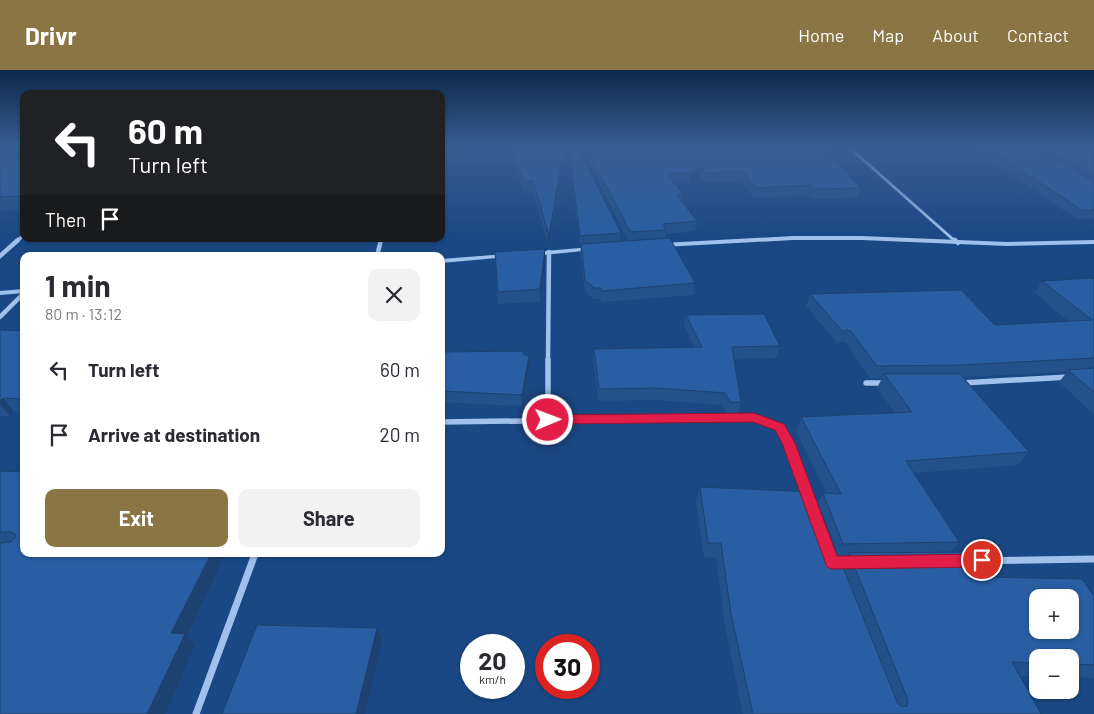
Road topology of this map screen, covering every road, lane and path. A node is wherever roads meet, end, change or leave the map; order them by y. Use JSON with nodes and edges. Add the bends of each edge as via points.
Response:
{"nodes":[{"id":1,"x":887,"y":178,"type":"edge"},
{"id":2,"x":20,"y":238,"type":"edge"},
{"id":3,"x":1094,"y":242,"type":"edge"},
{"id":4,"x":958,"y":243,"type":"junction"},
{"id":5,"x":655,"y":245,"type":"edge"},
{"id":6,"x":597,"y":249,"type":"edge"},
{"id":7,"x":549,"y":252,"type":"junction"},
{"id":8,"x":530,"y":254,"type":"edge"},
{"id":9,"x":512,"y":255,"type":"edge"},
{"id":10,"x":0,"y":256,"type":"edge"},
{"id":11,"x":445,"y":260,"type":"edge"},
{"id":12,"x":20,"y":292,"type":"edge"},
{"id":13,"x":0,"y":293,"type":"edge"},
{"id":14,"x":20,"y":296,"type":"edge"},
{"id":15,"x":0,"y":318,"type":"edge"},
{"id":16,"x":1073,"y":377,"type":"edge"},
{"id":17,"x":886,"y":383,"type":"edge"},
{"id":18,"x":955,"y":383,"type":"edge"},
{"id":19,"x":866,"y":384,"type":"dead end"},
{"id":20,"x":548,"y":420,"type":"junction"},
{"id":21,"x":445,"y":422,"type":"edge"},
{"id":22,"x":812,"y":507,"type":"edge"},
{"id":23,"x":254,"y":557,"type":"edge"},
{"id":24,"x":1094,"y":559,"type":"edge"},
{"id":25,"x":958,"y":561,"type":"edge"},
{"id":26,"x":196,"y":714,"type":"edge"}],
"edges":[{"from":1,"to":4,"type":"street"},
{"from":2,"to":10,"type":"street"},
{"from":3,"to":4,"type":"street"},
{"from":4,"to":5,"type":"street","via":[[793,238]]},
{"from":6,"to":7,"type":"street"},
{"from":7,"to":8,"type":"street"},
{"from":7,"to":20,"type":"street"},
{"from":9,"to":11,"type":"street"},
{"from":12,"to":13,"type":"street"},
{"from":14,"to":15,"type":"street"},
{"from":16,"to":18,"type":"street"},
{"from":17,"to":19,"type":"street"},
{"from":20,"to":21,"type":"street"},
{"from":20,"to":22,"type":"street","via":[[754,418],[779,427]]},
{"from":23,"to":26,"type":"street"},
{"from":24,"to":25,"type":"street"}]}
